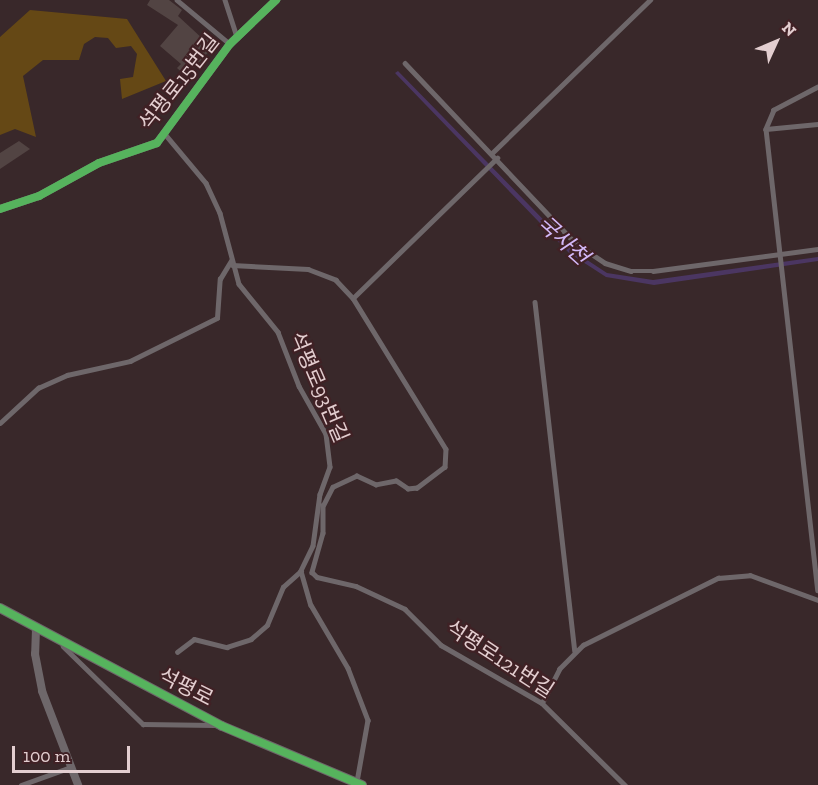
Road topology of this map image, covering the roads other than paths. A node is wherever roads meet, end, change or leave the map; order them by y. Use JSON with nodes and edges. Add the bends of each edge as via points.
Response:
{"nodes":[{"id":1,"x":177,"y":0,"type":"edge"},
{"id":2,"x":225,"y":0,"type":"edge"},
{"id":3,"x":276,"y":0,"type":"edge"},
{"id":4,"x":650,"y":0,"type":"edge"},
{"id":5,"x":234,"y":41,"type":"junction"},
{"id":6,"x":405,"y":63,"type":"dead end"},
{"id":7,"x":818,"y":87,"type":"edge"},
{"id":8,"x":818,"y":124,"type":"edge"},
{"id":9,"x":766,"y":129,"type":"junction"},
{"id":10,"x":165,"y":134,"type":"junction"},
{"id":11,"x":492,"y":153,"type":"junction"},
{"id":12,"x":496,"y":160,"type":"junction"},
{"id":13,"x":0,"y":208,"type":"edge"},
{"id":14,"x":818,"y":249,"type":"edge"},
{"id":15,"x":779,"y":256,"type":"junction"},
{"id":16,"x":231,"y":263,"type":"junction"},
{"id":17,"x":353,"y":298,"type":"junction"},
{"id":18,"x":535,"y":302,"type":"dead end"},
{"id":19,"x":0,"y":423,"type":"edge"},
{"id":20,"x":321,"y":504,"type":"junction"},
{"id":21,"x":306,"y":564,"type":"junction"},
{"id":22,"x":314,"y":565,"type":"junction"},
{"id":23,"x":301,"y":571,"type":"junction"},
{"id":24,"x":818,"y":590,"type":"edge"},
{"id":25,"x":818,"y":600,"type":"edge"},
{"id":26,"x":0,"y":608,"type":"edge"},
{"id":27,"x":36,"y":629,"type":"junction"},
{"id":28,"x":62,"y":644,"type":"junction"},
{"id":29,"x":575,"y":651,"type":"junction"},
{"id":30,"x":177,"y":652,"type":"dead end"},
{"id":31,"x":542,"y":703,"type":"junction"},
{"id":32,"x":222,"y":726,"type":"junction"},
{"id":33,"x":73,"y":767,"type":"junction"},
{"id":34,"x":359,"y":784,"type":"edge"},
{"id":35,"x":21,"y":785,"type":"edge"},
{"id":36,"x":78,"y":785,"type":"edge"},
{"id":37,"x":626,"y":785,"type":"edge"}],
"edges":[{"from":1,"to":5,"type":"lane","name":"석평로15번길"},
{"from":2,"to":5,"type":"lane"},
{"from":3,"to":5,"type":"street","name":"석평로15번길"},
{"from":4,"to":11,"type":"lane"},
{"from":5,"to":10,"type":"street","name":"석평로15번길"},
{"from":6,"to":11,"type":"lane"},
{"from":7,"to":9,"type":"lane","via":[[774,110]]},
{"from":8,"to":9,"type":"lane"},
{"from":9,"to":15,"type":"lane"},
{"from":10,"to":13,"type":"street","name":"석평로15번길","via":[[146,150],[99,163],[39,196]]},
{"from":10,"to":16,"type":"lane","name":"석평로93번길","via":[[206,183],[224,226]]},
{"from":11,"to":12,"type":"lane"},
{"from":12,"to":15,"type":"lane","via":[[574,242],[618,268],[653,271]]},
{"from":12,"to":17,"type":"lane"},
{"from":14,"to":15,"type":"lane"},
{"from":15,"to":24,"type":"lane"},
{"from":16,"to":17,"type":"lane","via":[[318,271],[336,280]]},
{"from":16,"to":19,"type":"lane","via":[[220,279],[217,318],[130,361],[67,375],[26,396]]},
{"from":16,"to":20,"type":"lane","name":"석평로93번길","via":[[248,297],[278,332],[299,386],[326,434],[330,467]]},
{"from":17,"to":20,"type":"lane","via":[[433,424],[448,462],[412,490],[396,481],[376,485],[361,476],[333,487]]},
{"from":18,"to":29,"type":"lane"},
{"from":20,"to":21,"type":"lane","name":"석평로93번길"},
{"from":20,"to":22,"type":"lane","via":[[323,533]]},
{"from":21,"to":22,"type":"lane"},
{"from":21,"to":23,"type":"lane","name":"석평로93번길"},
{"from":22,"to":31,"type":"lane","name":"석평로121번길","via":[[317,577],[356,586],[396,603],[441,645]]},
{"from":23,"to":30,"type":"lane","name":"석평로93번길","via":[[283,587],[267,625],[251,639],[227,646],[194,639]]},
{"from":23,"to":34,"type":"lane","via":[[311,605],[348,668],[368,720]]},
{"from":25,"to":29,"type":"lane","via":[[757,577],[728,575]]},
{"from":26,"to":27,"type":"street","name":"석평로"},
{"from":27,"to":28,"type":"street","name":"석평로"},
{"from":27,"to":33,"type":"street","via":[[35,654],[42,690]]},
{"from":28,"to":32,"type":"street","name":"석평로"},
{"from":28,"to":32,"type":"lane","name":"석평로","via":[[143,724]]},
{"from":29,"to":31,"type":"lane"},
{"from":31,"to":37,"type":"lane","name":"석평로121번길"},
{"from":32,"to":34,"type":"street","name":"석평로"},
{"from":33,"to":35,"type":"lane"},
{"from":33,"to":36,"type":"street"}]}
